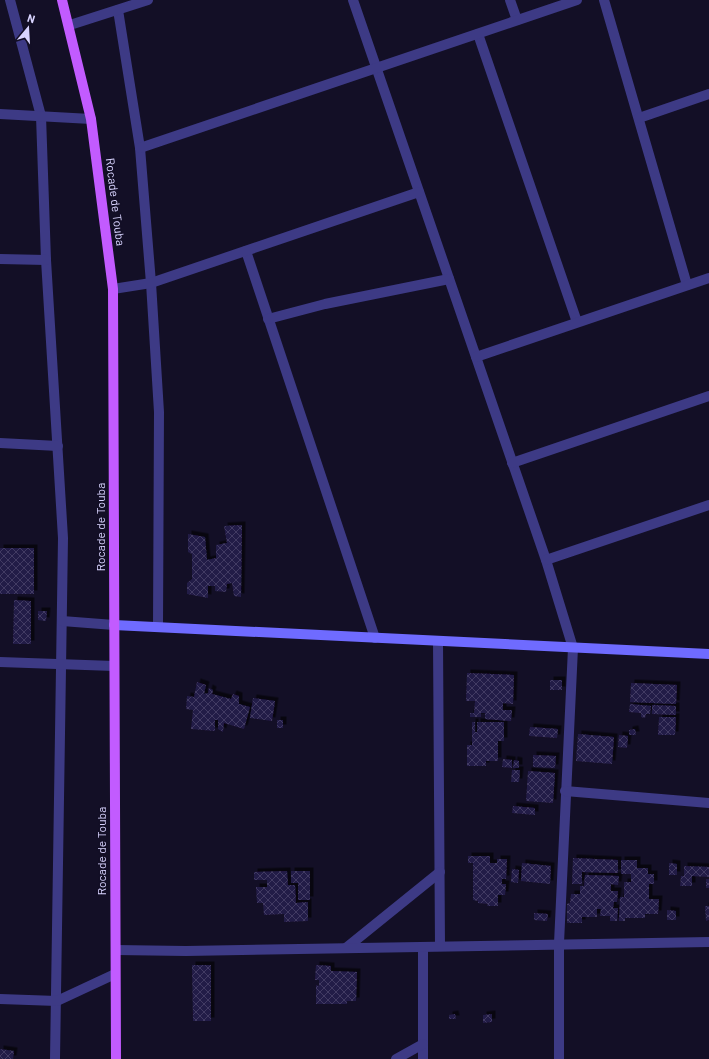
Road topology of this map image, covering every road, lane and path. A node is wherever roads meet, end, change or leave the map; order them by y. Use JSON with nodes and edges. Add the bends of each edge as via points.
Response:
{"nodes":[{"id":1,"x":10,"y":0,"type":"edge"},
{"id":2,"x":62,"y":0,"type":"edge"},
{"id":3,"x":148,"y":0,"type":"edge"},
{"id":4,"x":352,"y":0,"type":"edge"},
{"id":5,"x":510,"y":0,"type":"edge"},
{"id":6,"x":577,"y":0,"type":"edge"},
{"id":7,"x":604,"y":0,"type":"edge"},
{"id":8,"x":118,"y":10,"type":"junction"},
{"id":9,"x":517,"y":20,"type":"junction"},
{"id":10,"x":70,"y":25,"type":"junction"},
{"id":11,"x":478,"y":34,"type":"junction"},
{"id":12,"x":376,"y":68,"type":"junction"},
{"id":13,"x":709,"y":94,"type":"edge"},
{"id":14,"x":0,"y":114,"type":"edge"},
{"id":15,"x":41,"y":116,"type":"junction"},
{"id":16,"x":639,"y":118,"type":"junction"},
{"id":17,"x":91,"y":119,"type":"junction"},
{"id":18,"x":140,"y":148,"type":"junction"},
{"id":19,"x":419,"y":192,"type":"junction"},
{"id":20,"x":246,"y":251,"type":"junction"},
{"id":21,"x":0,"y":259,"type":"edge"},
{"id":22,"x":46,"y":260,"type":"junction"},
{"id":23,"x":709,"y":278,"type":"edge"},
{"id":24,"x":449,"y":279,"type":"junction"},
{"id":25,"x":151,"y":283,"type":"junction"},
{"id":26,"x":687,"y":285,"type":"junction"},
{"id":27,"x":113,"y":289,"type":"junction"},
{"id":28,"x":268,"y":319,"type":"junction"},
{"id":29,"x":577,"y":322,"type":"junction"},
{"id":30,"x":476,"y":357,"type":"junction"},
{"id":31,"x":709,"y":396,"type":"edge"},
{"id":32,"x":0,"y":443,"type":"edge"},
{"id":33,"x":58,"y":446,"type":"junction"},
{"id":34,"x":512,"y":463,"type":"junction"},
{"id":35,"x":709,"y":505,"type":"edge"},
{"id":36,"x":546,"y":560,"type":"junction"},
{"id":37,"x":62,"y":621,"type":"junction"},
{"id":38,"x":114,"y":625,"type":"junction"},
{"id":39,"x":158,"y":627,"type":"junction"},
{"id":40,"x":375,"y":638,"type":"junction"},
{"id":41,"x":438,"y":641,"type":"junction"},
{"id":42,"x":573,"y":648,"type":"junction"},
{"id":43,"x":709,"y":654,"type":"edge"},
{"id":44,"x":0,"y":662,"type":"edge"},
{"id":45,"x":61,"y":664,"type":"junction"},
{"id":46,"x":114,"y":666,"type":"junction"},
{"id":47,"x":565,"y":791,"type":"junction"},
{"id":48,"x":709,"y":803,"type":"edge"},
{"id":49,"x":440,"y":872,"type":"junction"},
{"id":50,"x":709,"y":942,"type":"edge"},
{"id":51,"x":559,"y":943,"type":"junction"},
{"id":52,"x":440,"y":946,"type":"junction"},
{"id":53,"x":423,"y":947,"type":"junction"},
{"id":54,"x":346,"y":948,"type":"junction"},
{"id":55,"x":116,"y":950,"type":"junction"},
{"id":56,"x":115,"y":974,"type":"junction"},
{"id":57,"x":0,"y":999,"type":"edge"},
{"id":58,"x":57,"y":1001,"type":"junction"},
{"id":59,"x":423,"y":1044,"type":"junction"},
{"id":60,"x":55,"y":1059,"type":"edge"},
{"id":61,"x":116,"y":1059,"type":"edge"},
{"id":62,"x":396,"y":1059,"type":"edge"},
{"id":63,"x":423,"y":1059,"type":"edge"},
{"id":64,"x":559,"y":1059,"type":"edge"}],
"edges":[{"from":1,"to":15,"type":"street"},
{"from":2,"to":10,"type":"main road","name":"Rocade de Touba"},
{"from":3,"to":8,"type":"street"},
{"from":4,"to":12,"type":"street"},
{"from":5,"to":9,"type":"street"},
{"from":6,"to":9,"type":"street"},
{"from":7,"to":16,"type":"street"},
{"from":8,"to":10,"type":"street"},
{"from":8,"to":18,"type":"street"},
{"from":9,"to":11,"type":"street"},
{"from":10,"to":17,"type":"main road","name":"Rocade de Touba"},
{"from":11,"to":12,"type":"street"},
{"from":11,"to":29,"type":"street"},
{"from":12,"to":18,"type":"street"},
{"from":12,"to":19,"type":"street"},
{"from":13,"to":16,"type":"street"},
{"from":14,"to":15,"type":"street"},
{"from":15,"to":17,"type":"street"},
{"from":15,"to":22,"type":"street"},
{"from":16,"to":26,"type":"street"},
{"from":17,"to":27,"type":"main road","name":"Rocade de Touba"},
{"from":18,"to":25,"type":"street"},
{"from":19,"to":20,"type":"street"},
{"from":19,"to":24,"type":"street"},
{"from":20,"to":25,"type":"street"},
{"from":20,"to":28,"type":"street"},
{"from":21,"to":22,"type":"street"},
{"from":22,"to":33,"type":"street"},
{"from":23,"to":26,"type":"street"},
{"from":24,"to":28,"type":"street","via":[[324,304]]},
{"from":24,"to":30,"type":"street"},
{"from":25,"to":27,"type":"street"},
{"from":25,"to":39,"type":"street","via":[[159,412]]},
{"from":26,"to":29,"type":"street"},
{"from":27,"to":38,"type":"main road","name":"Rocade de Touba"},
{"from":28,"to":40,"type":"street"},
{"from":29,"to":30,"type":"street"},
{"from":30,"to":34,"type":"street"},
{"from":31,"to":34,"type":"street"},
{"from":32,"to":33,"type":"street"},
{"from":33,"to":37,"type":"street","via":[[63,538]]},
{"from":34,"to":36,"type":"street"},
{"from":35,"to":36,"type":"street"},
{"from":36,"to":42,"type":"street"},
{"from":37,"to":38,"type":"street"},
{"from":37,"to":45,"type":"street"},
{"from":38,"to":39,"type":"main road"},
{"from":38,"to":46,"type":"main road","name":"Rocade de Touba"},
{"from":39,"to":40,"type":"main road"},
{"from":40,"to":41,"type":"main road"},
{"from":41,"to":42,"type":"main road"},
{"from":41,"to":49,"type":"street"},
{"from":42,"to":43,"type":"main road"},
{"from":42,"to":47,"type":"street"},
{"from":44,"to":45,"type":"street"},
{"from":45,"to":46,"type":"street"},
{"from":45,"to":58,"type":"street"},
{"from":46,"to":55,"type":"main road","name":"Rocade de Touba"},
{"from":47,"to":48,"type":"street"},
{"from":47,"to":51,"type":"street"},
{"from":49,"to":52,"type":"street"},
{"from":49,"to":54,"type":"street"},
{"from":50,"to":51,"type":"street"},
{"from":51,"to":52,"type":"street"},
{"from":51,"to":64,"type":"street"},
{"from":52,"to":53,"type":"street"},
{"from":53,"to":54,"type":"street"},
{"from":53,"to":59,"type":"street"},
{"from":54,"to":55,"type":"street"},
{"from":55,"to":56,"type":"main road","name":"Rocade de Touba"},
{"from":56,"to":58,"type":"street"},
{"from":56,"to":61,"type":"main road","name":"Rocade de Touba"},
{"from":57,"to":58,"type":"street"},
{"from":58,"to":60,"type":"street"},
{"from":59,"to":62,"type":"street"},
{"from":59,"to":63,"type":"street"}]}
